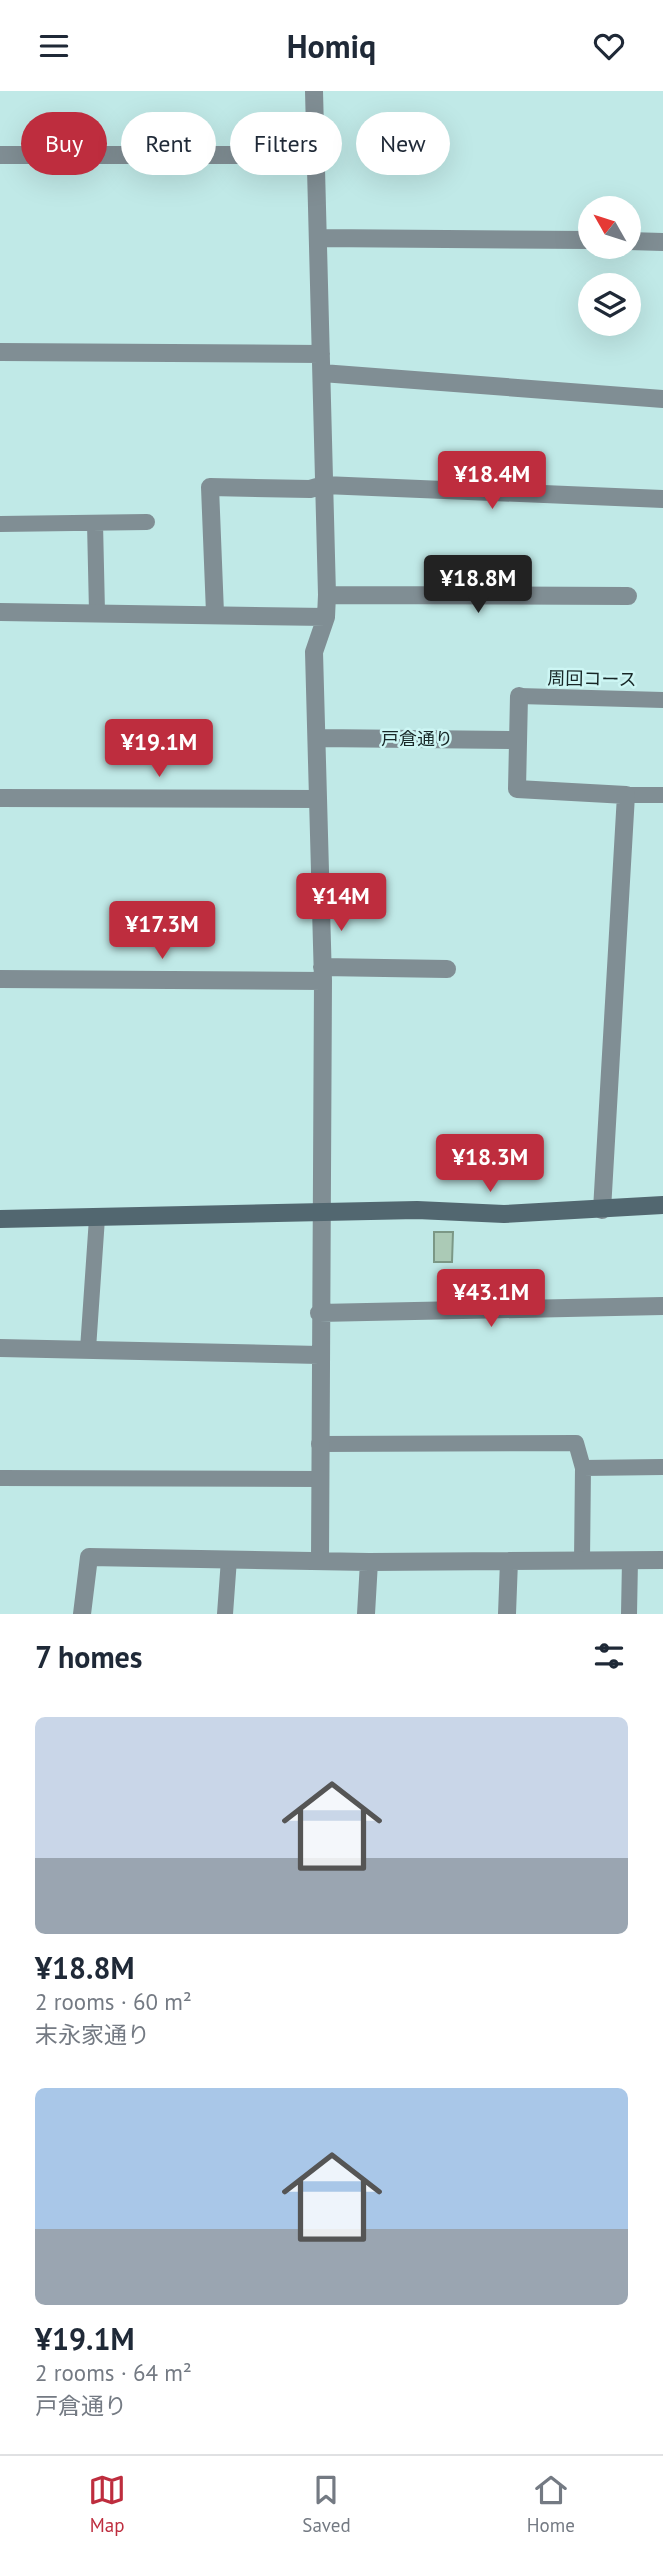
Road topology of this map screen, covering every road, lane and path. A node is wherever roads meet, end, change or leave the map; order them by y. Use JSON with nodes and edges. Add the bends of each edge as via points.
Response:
{"nodes":[{"id":1,"x":314,"y":91,"type":"edge"},
{"id":2,"x":315,"y":112,"type":"edge"},
{"id":3,"x":0,"y":155,"type":"edge"},
{"id":4,"x":230,"y":155,"type":"edge"},
{"id":5,"x":316,"y":175,"type":"edge"},
{"id":6,"x":318,"y":238,"type":"junction"},
{"id":7,"x":578,"y":240,"type":"edge"},
{"id":8,"x":641,"y":241,"type":"edge"},
{"id":9,"x":663,"y":242,"type":"edge"},
{"id":10,"x":0,"y":352,"type":"edge"},
{"id":11,"x":321,"y":354,"type":"junction"},
{"id":12,"x":322,"y":373,"type":"junction"},
{"id":13,"x":663,"y":399,"type":"edge"},
{"id":14,"x":324,"y":485,"type":"junction"},
{"id":15,"x":662,"y":495,"type":"edge"},
{"id":16,"x":147,"y":522,"type":"dead end"},
{"id":17,"x":95,"y":523,"type":"junction"},
{"id":18,"x":0,"y":524,"type":"edge"},
{"id":19,"x":327,"y":595,"type":"junction"},
{"id":20,"x":628,"y":596,"type":"dead end"},
{"id":21,"x":0,"y":612,"type":"edge"},
{"id":22,"x":97,"y":612,"type":"junction"},
{"id":23,"x":215,"y":613,"type":"junction"},
{"id":24,"x":326,"y":617,"type":"junction"},
{"id":25,"x":519,"y":696,"type":"joint"},
{"id":26,"x":663,"y":700,"type":"edge"},
{"id":27,"x":318,"y":738,"type":"junction"},
{"id":28,"x":517,"y":740,"type":"junction"},
{"id":29,"x":626,"y":795,"type":"junction"},
{"id":30,"x":663,"y":795,"type":"edge"},
{"id":31,"x":0,"y":798,"type":"edge"},
{"id":32,"x":318,"y":799,"type":"junction"},
{"id":33,"x":447,"y":969,"type":"dead end"},
{"id":34,"x":323,"y":974,"type":"junction"},
{"id":35,"x":0,"y":979,"type":"edge"},
{"id":36,"x":663,"y":1205,"type":"edge"},
{"id":37,"x":602,"y":1210,"type":"junction"},
{"id":38,"x":319,"y":1214,"type":"junction"},
{"id":39,"x":97,"y":1218,"type":"junction"},
{"id":40,"x":0,"y":1219,"type":"edge"},
{"id":41,"x":663,"y":1306,"type":"edge"},
{"id":42,"x":319,"y":1313,"type":"junction"},
{"id":43,"x":0,"y":1348,"type":"edge"},
{"id":44,"x":88,"y":1349,"type":"junction"},
{"id":45,"x":319,"y":1355,"type":"junction"},
{"id":46,"x":320,"y":1444,"type":"junction"},
{"id":47,"x":663,"y":1467,"type":"edge"},
{"id":48,"x":583,"y":1468,"type":"junction"},
{"id":49,"x":0,"y":1478,"type":"edge"},
{"id":50,"x":320,"y":1479,"type":"junction"},
{"id":51,"x":229,"y":1559,"type":"junction"},
{"id":52,"x":320,"y":1560,"type":"junction"},
{"id":53,"x":582,"y":1560,"type":"junction"},
{"id":54,"x":631,"y":1560,"type":"junction"},
{"id":55,"x":663,"y":1560,"type":"edge"},
{"id":56,"x":509,"y":1561,"type":"junction"},
{"id":57,"x":369,"y":1562,"type":"junction"},
{"id":58,"x":82,"y":1614,"type":"edge"},
{"id":59,"x":225,"y":1614,"type":"edge"},
{"id":60,"x":366,"y":1614,"type":"edge"},
{"id":61,"x":507,"y":1614,"type":"edge"},
{"id":62,"x":629,"y":1614,"type":"edge"}],
"edges":[{"from":1,"to":2,"type":"street"},
{"from":3,"to":4,"type":"street"},
{"from":5,"to":6,"type":"street"},
{"from":6,"to":7,"type":"street"},
{"from":6,"to":11,"type":"street"},
{"from":8,"to":9,"type":"street"},
{"from":10,"to":11,"type":"street"},
{"from":11,"to":12,"type":"street"},
{"from":12,"to":13,"type":"street"},
{"from":12,"to":14,"type":"street"},
{"from":14,"to":15,"type":"street"},
{"from":14,"to":19,"type":"street"},
{"from":14,"to":23,"type":"street","via":[[310,489],[210,487]]},
{"from":16,"to":17,"type":"lane"},
{"from":17,"to":18,"type":"lane"},
{"from":17,"to":22,"type":"lane"},
{"from":19,"to":20,"type":"street"},
{"from":19,"to":24,"type":"street"},
{"from":21,"to":22,"type":"street"},
{"from":22,"to":23,"type":"street"},
{"from":23,"to":24,"type":"street"},
{"from":24,"to":27,"type":"street","via":[[313,652]]},
{"from":25,"to":26,"type":"lane","name":"周回コース"},
{"from":25,"to":28,"type":"street"},
{"from":27,"to":28,"type":"street","name":"戸倉通り"},
{"from":27,"to":32,"type":"street"},
{"from":28,"to":29,"type":"street","via":[[517,789]]},
{"from":29,"to":30,"type":"lane"},
{"from":29,"to":37,"type":"street"},
{"from":31,"to":32,"type":"street"},
{"from":32,"to":34,"type":"street"},
{"from":33,"to":34,"type":"street"},
{"from":34,"to":35,"type":"street"},
{"from":34,"to":38,"type":"street"},
{"from":36,"to":37,"type":"street"},
{"from":37,"to":38,"type":"street"},
{"from":38,"to":39,"type":"street"},
{"from":38,"to":42,"type":"street"},
{"from":39,"to":40,"type":"street"},
{"from":39,"to":44,"type":"lane"},
{"from":41,"to":42,"type":"street"},
{"from":42,"to":45,"type":"street"},
{"from":43,"to":44,"type":"street"},
{"from":44,"to":45,"type":"street"},
{"from":45,"to":46,"type":"street"},
{"from":46,"to":48,"type":"lane","via":[[576,1443]]},
{"from":46,"to":50,"type":"street"},
{"from":47,"to":48,"type":"lane"},
{"from":48,"to":53,"type":"lane"},
{"from":49,"to":50,"type":"lane"},
{"from":50,"to":52,"type":"street"},
{"from":51,"to":52,"type":"street"},
{"from":51,"to":58,"type":"street","via":[[89,1557]]},
{"from":51,"to":59,"type":"lane"},
{"from":52,"to":57,"type":"street"},
{"from":53,"to":54,"type":"street"},
{"from":53,"to":56,"type":"street"},
{"from":54,"to":55,"type":"street"},
{"from":54,"to":62,"type":"lane"},
{"from":56,"to":57,"type":"street"},
{"from":56,"to":61,"type":"street"},
{"from":57,"to":60,"type":"street"}]}
